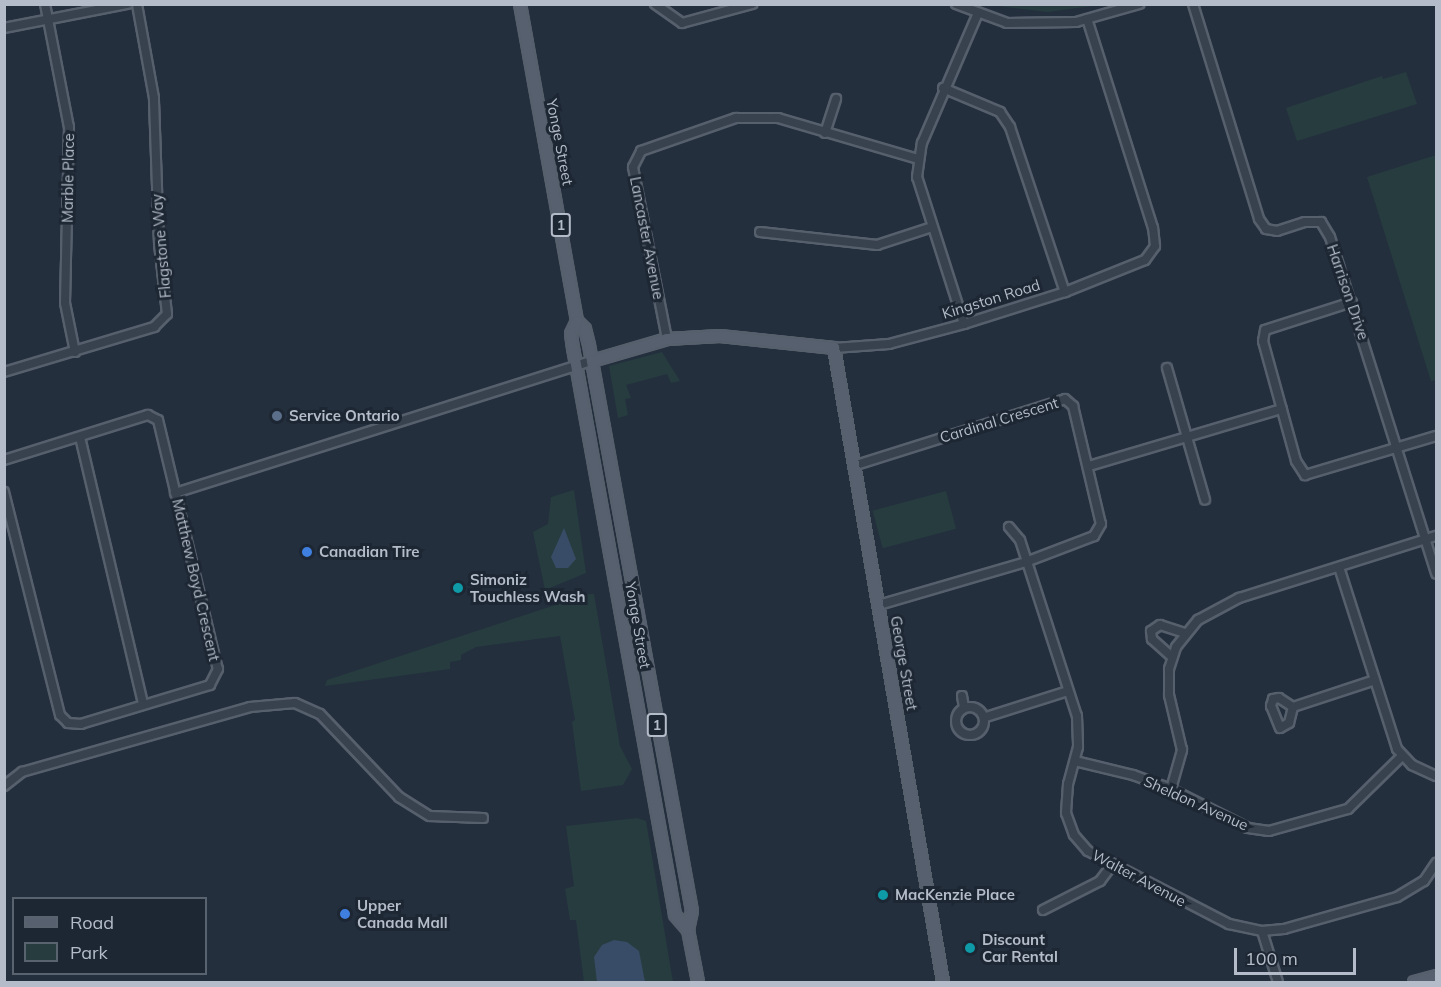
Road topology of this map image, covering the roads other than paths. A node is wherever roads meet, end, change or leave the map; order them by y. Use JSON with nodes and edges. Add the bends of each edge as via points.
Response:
{"nodes":[{"id":1,"x":45,"y":4,"type":"edge"},
{"id":2,"x":128,"y":4,"type":"edge"},
{"id":3,"x":137,"y":4,"type":"edge"},
{"id":4,"x":520,"y":4,"type":"edge"},
{"id":5,"x":655,"y":4,"type":"edge"},
{"id":6,"x":752,"y":4,"type":"edge"},
{"id":7,"x":956,"y":4,"type":"edge"},
{"id":8,"x":1139,"y":4,"type":"edge"},
{"id":9,"x":1193,"y":4,"type":"edge"},
{"id":10,"x":977,"y":15,"type":"junction"},
{"id":11,"x":1087,"y":19,"type":"junction"},
{"id":12,"x":48,"y":21,"type":"junction"},
{"id":13,"x":4,"y":28,"type":"edge"},
{"id":14,"x":943,"y":88,"type":"junction"},
{"id":15,"x":836,"y":99,"type":"dead end"},
{"id":16,"x":825,"y":134,"type":"junction"},
{"id":17,"x":918,"y":159,"type":"junction"},
{"id":18,"x":932,"y":227,"type":"junction"},
{"id":19,"x":760,"y":232,"type":"dead end"},
{"id":20,"x":1065,"y":292,"type":"junction"},
{"id":21,"x":1352,"y":302,"type":"junction"},
{"id":22,"x":578,"y":321,"type":"junction"},
{"id":23,"x":964,"y":324,"type":"junction"},
{"id":24,"x":667,"y":339,"type":"junction"},
{"id":25,"x":834,"y":348,"type":"junction"},
{"id":26,"x":75,"y":352,"type":"junction"},
{"id":27,"x":591,"y":361,"type":"junction"},
{"id":28,"x":577,"y":365,"type":"junction"},
{"id":29,"x":1167,"y":368,"type":"dead end"},
{"id":30,"x":4,"y":372,"type":"edge"},
{"id":31,"x":1282,"y":409,"type":"junction"},
{"id":32,"x":1437,"y":436,"type":"edge"},
{"id":33,"x":80,"y":437,"type":"junction"},
{"id":34,"x":1187,"y":437,"type":"junction"},
{"id":35,"x":1396,"y":447,"type":"junction"},
{"id":36,"x":4,"y":460,"type":"edge"},
{"id":37,"x":853,"y":466,"type":"junction"},
{"id":38,"x":1089,"y":466,"type":"junction"},
{"id":39,"x":4,"y":492,"type":"edge"},
{"id":40,"x":175,"y":492,"type":"junction"},
{"id":41,"x":1205,"y":500,"type":"dead end"},
{"id":42,"x":1009,"y":527,"type":"dead end"},
{"id":43,"x":1437,"y":536,"type":"edge"},
{"id":44,"x":1425,"y":540,"type":"junction"},
{"id":45,"x":1026,"y":562,"type":"junction"},
{"id":46,"x":1339,"y":567,"type":"junction"},
{"id":47,"x":1437,"y":574,"type":"edge"},
{"id":48,"x":879,"y":605,"type":"junction"},
{"id":49,"x":1185,"y":633,"type":"junction"},
{"id":50,"x":1172,"y":657,"type":"junction"},
{"id":51,"x":1375,"y":680,"type":"junction"},
{"id":52,"x":1068,"y":691,"type":"junction"},
{"id":53,"x":962,"y":696,"type":"dead end"},
{"id":54,"x":143,"y":704,"type":"junction"},
{"id":55,"x":964,"y":707,"type":"junction"},
{"id":56,"x":1293,"y":707,"type":"junction"},
{"id":57,"x":986,"y":717,"type":"junction"},
{"id":58,"x":1401,"y":757,"type":"junction"},
{"id":59,"x":1075,"y":761,"type":"junction"},
{"id":60,"x":1437,"y":776,"type":"edge"},
{"id":61,"x":4,"y":786,"type":"edge"},
{"id":62,"x":1171,"y":789,"type":"junction"},
{"id":63,"x":483,"y":818,"type":"dead end"},
{"id":64,"x":1437,"y":863,"type":"edge"},
{"id":65,"x":1112,"y":865,"type":"junction"},
{"id":66,"x":1043,"y":910,"type":"dead end"},
{"id":67,"x":688,"y":930,"type":"junction"},
{"id":68,"x":1262,"y":931,"type":"junction"},
{"id":69,"x":1437,"y":976,"type":"edge"},
{"id":70,"x":698,"y":982,"type":"edge"},
{"id":71,"x":943,"y":982,"type":"edge"},
{"id":72,"x":1278,"y":982,"type":"edge"},
{"id":73,"x":1414,"y":982,"type":"edge"}],
"edges":[{"from":1,"to":12,"type":"street","name":"Marble Place"},
{"from":2,"to":12,"type":"street"},
{"from":3,"to":26,"type":"street","name":"Flagstone Way","via":[[154,98],[159,244],[167,314],[154,327]]},
{"from":4,"to":22,"type":"main road","name":"Yonge Street","number":"1"},
{"from":5,"to":6,"type":"street","via":[[682,22]]},
{"from":7,"to":10,"type":"street"},
{"from":8,"to":11,"type":"street"},
{"from":9,"to":21,"type":"street","name":"Harrison Drive","via":[[1259,219],[1266,229],[1277,231],[1305,222],[1321,222]]},
{"from":10,"to":11,"type":"street","via":[[1007,22]]},
{"from":10,"to":14,"type":"street"},
{"from":11,"to":20,"type":"street","name":"Kingston Road","via":[[1153,228],[1155,246],[1145,260]]},
{"from":12,"to":13,"type":"street"},
{"from":12,"to":26,"type":"street","name":"Marble Place","via":[[69,127],[65,303]]},
{"from":14,"to":17,"type":"street"},
{"from":14,"to":20,"type":"street","via":[[1000,112],[1010,127]]},
{"from":15,"to":16,"type":"street"},
{"from":16,"to":17,"type":"street","name":"Lancaster Avenue"},
{"from":16,"to":24,"type":"street","name":"Lancaster Avenue","via":[[778,118],[736,118],[641,151],[633,167]]},
{"from":17,"to":18,"type":"street","via":[[917,177]]},
{"from":18,"to":19,"type":"street","via":[[877,245]]},
{"from":18,"to":23,"type":"street"},
{"from":20,"to":23,"type":"street","name":"Kingston Road"},
{"from":21,"to":31,"type":"street","via":[[1265,330],[1263,341]]},
{"from":21,"to":35,"type":"street","name":"Harrison Drive"},
{"from":22,"to":27,"type":"main road","name":"Yonge Street","number":"1","via":[[585,329]]},
{"from":22,"to":28,"type":"main road","name":"Yonge Street","number":"1","via":[[571,334]]},
{"from":23,"to":25,"type":"street","name":"Kingston Road","via":[[889,344]]},
{"from":24,"to":25,"type":"main road","name":"Kingston Road","via":[[720,336]]},
{"from":24,"to":27,"type":"main road","name":"Kingston Road"},
{"from":25,"to":37,"type":"main road","name":"George Street"},
{"from":26,"to":30,"type":"street","name":"Flagstone Way"},
{"from":27,"to":28,"type":"street"},
{"from":27,"to":67,"type":"main road","name":"Yonge Street","number":"1","via":[[692,911]]},
{"from":28,"to":40,"type":"street"},
{"from":28,"to":67,"type":"main road","name":"Yonge Street","number":"1","via":[[675,915]]},
{"from":29,"to":34,"type":"street"},
{"from":31,"to":34,"type":"street"},
{"from":31,"to":35,"type":"street","via":[[1296,461],[1305,475]]},
{"from":32,"to":35,"type":"street"},
{"from":33,"to":36,"type":"street"},
{"from":33,"to":40,"type":"street","name":"Matthew Boyd Crescent","via":[[148,415],[158,420]]},
{"from":33,"to":54,"type":"street"},
{"from":34,"to":38,"type":"street"},
{"from":34,"to":41,"type":"street"},
{"from":35,"to":44,"type":"street","name":"Harrison Drive"},
{"from":37,"to":38,"type":"street","name":"Cardinal Crescent","via":[[1065,399],[1073,406]]},
{"from":37,"to":48,"type":"main road","name":"George Street"},
{"from":38,"to":45,"type":"street","name":"Cardinal Crescent","via":[[1101,524],[1094,536]]},
{"from":39,"to":54,"type":"street","name":"Matthew Boyd Crescent","via":[[60,715],[68,723],[81,724]]},
{"from":40,"to":54,"type":"street","name":"Matthew Boyd Crescent","via":[[218,669],[210,685]]},
{"from":42,"to":45,"type":"street","name":"Walter Avenue","via":[[1020,540]]},
{"from":43,"to":44,"type":"street"},
{"from":44,"to":46,"type":"street"},
{"from":44,"to":47,"type":"street","name":"Harrison Drive"},
{"from":45,"to":48,"type":"street","name":"Cardinal Crescent"},
{"from":45,"to":52,"type":"street","name":"Walter Avenue"},
{"from":46,"to":49,"type":"street","via":[[1229,602],[1208,612]]},
{"from":46,"to":51,"type":"street"},
{"from":48,"to":71,"type":"main road","name":"George Street"},
{"from":49,"to":50,"type":"street"},
{"from":49,"to":50,"type":"street","via":[[1160,625],[1150,631],[1152,639]]},
{"from":50,"to":62,"type":"street","via":[[1169,695],[1182,750]]},
{"from":51,"to":56,"type":"street"},
{"from":51,"to":58,"type":"street"},
{"from":52,"to":57,"type":"street"},
{"from":52,"to":59,"type":"street","name":"Walter Avenue","via":[[1079,730]]},
{"from":53,"to":55,"type":"street"},
{"from":55,"to":57,"type":"street"},
{"from":55,"to":57,"type":"street","via":[[957,715],[964,736],[975,735]]},
{"from":56,"to":56,"type":"street","via":[[1274,694],[1271,706],[1280,728],[1289,723]]},
{"from":58,"to":60,"type":"street"},
{"from":58,"to":62,"type":"street","name":"Sheldon Avenue","via":[[1348,809],[1278,830],[1248,828]]},
{"from":59,"to":62,"type":"street","name":"Sheldon Avenue"},
{"from":59,"to":65,"type":"street","name":"Walter Avenue","via":[[1065,800],[1069,824],[1079,843]]},
{"from":61,"to":63,"type":"street","via":[[22,772],[250,707],[295,703],[320,714],[399,797],[430,816]]},
{"from":64,"to":68,"type":"street","name":"Walter Avenue","via":[[1424,881],[1397,897],[1284,929]]},
{"from":65,"to":66,"type":"street","via":[[1100,881]]},
{"from":65,"to":68,"type":"street","name":"Walter Avenue","via":[[1229,924]]},
{"from":67,"to":70,"type":"main road","name":"Yonge Street","number":"1"},
{"from":68,"to":72,"type":"street"},
{"from":69,"to":73,"type":"main road"}]}
